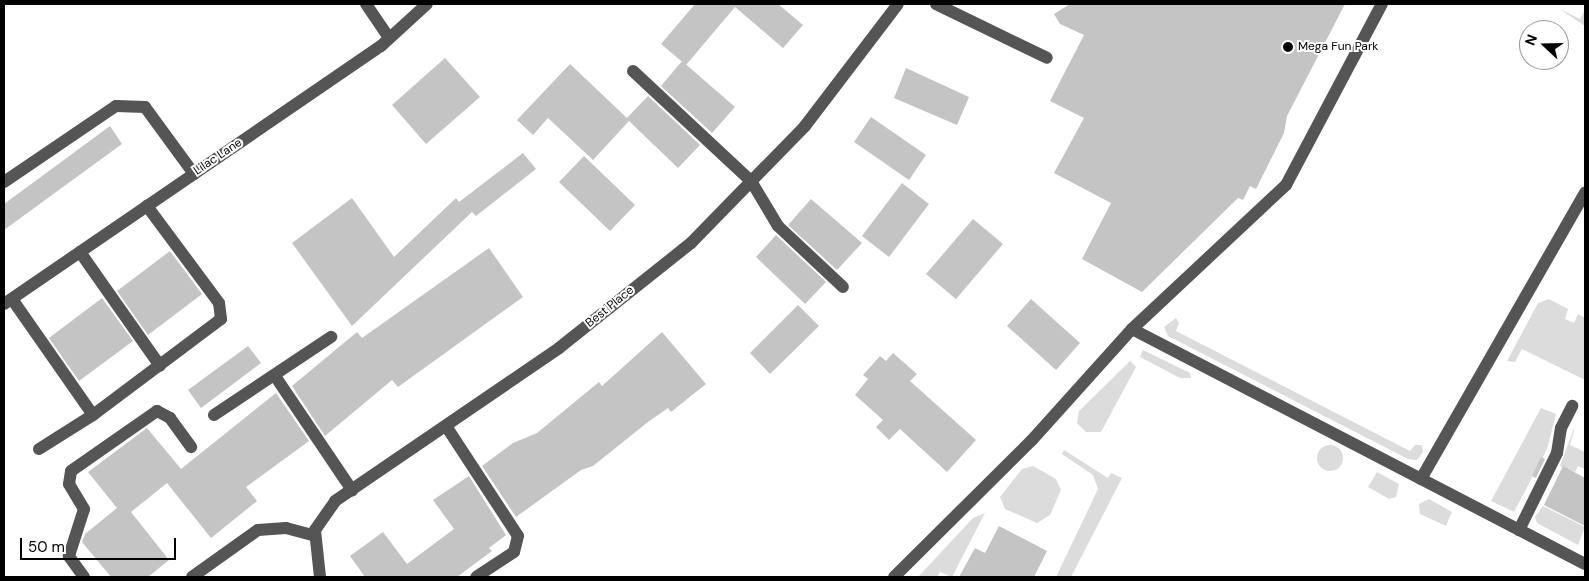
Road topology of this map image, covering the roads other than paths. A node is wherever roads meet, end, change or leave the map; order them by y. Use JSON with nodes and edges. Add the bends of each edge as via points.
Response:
{"nodes":[{"id":1,"x":366,"y":4,"type":"edge"},
{"id":2,"x":427,"y":4,"type":"edge"},
{"id":3,"x":898,"y":4,"type":"edge"},
{"id":4,"x":936,"y":4,"type":"edge"},
{"id":5,"x":1382,"y":4,"type":"edge"},
{"id":6,"x":389,"y":38,"type":"junction"},
{"id":7,"x":1048,"y":58,"type":"dead end"},
{"id":8,"x":633,"y":71,"type":"dead end"},
{"id":9,"x":194,"y":174,"type":"junction"},
{"id":10,"x":751,"y":181,"type":"junction"},
{"id":11,"x":4,"y":182,"type":"edge"},
{"id":12,"x":1585,"y":193,"type":"edge"},
{"id":13,"x":147,"y":206,"type":"junction"},
{"id":14,"x":80,"y":252,"type":"junction"},
{"id":15,"x":843,"y":287,"type":"dead end"},
{"id":16,"x":8,"y":301,"type":"edge"},
{"id":17,"x":1132,"y":329,"type":"junction"},
{"id":18,"x":331,"y":337,"type":"dead end"},
{"id":19,"x":160,"y":366,"type":"junction"},
{"id":20,"x":275,"y":376,"type":"junction"},
{"id":21,"x":1572,"y":406,"type":"dead end"},
{"id":22,"x":93,"y":415,"type":"junction"},
{"id":23,"x":214,"y":416,"type":"dead end"},
{"id":24,"x":446,"y":426,"type":"junction"},
{"id":25,"x":191,"y":447,"type":"dead end"},
{"id":26,"x":39,"y":449,"type":"dead end"},
{"id":27,"x":1421,"y":479,"type":"junction"},
{"id":28,"x":352,"y":490,"type":"junction"},
{"id":29,"x":1520,"y":530,"type":"junction"},
{"id":30,"x":315,"y":536,"type":"junction"},
{"id":31,"x":1585,"y":564,"type":"edge"},
{"id":32,"x":84,"y":577,"type":"edge"},
{"id":33,"x":192,"y":577,"type":"edge"},
{"id":34,"x":320,"y":577,"type":"edge"},
{"id":35,"x":476,"y":577,"type":"edge"},
{"id":36,"x":894,"y":577,"type":"edge"}],
"edges":[{"from":1,"to":6,"type":"street"},
{"from":2,"to":6,"type":"street","name":"Lilac Lane"},
{"from":3,"to":10,"type":"street","name":"Best Place","via":[[805,126]]},
{"from":4,"to":7,"type":"street"},
{"from":5,"to":17,"type":"street","via":[[1286,185]]},
{"from":6,"to":9,"type":"street","name":"Lilac Lane"},
{"from":8,"to":10,"type":"street"},
{"from":9,"to":11,"type":"street","via":[[145,107],[116,106]]},
{"from":9,"to":13,"type":"street","name":"Lilac Lane"},
{"from":10,"to":15,"type":"street","via":[[778,226]]},
{"from":10,"to":24,"type":"street","name":"Best Place","via":[[691,243],[559,348]]},
{"from":12,"to":27,"type":"street"},
{"from":13,"to":14,"type":"street","name":"Lilac Lane"},
{"from":13,"to":19,"type":"street","via":[[219,303],[221,319]]},
{"from":14,"to":16,"type":"street","name":"Lilac Lane"},
{"from":14,"to":19,"type":"street"},
{"from":16,"to":22,"type":"street"},
{"from":17,"to":27,"type":"street"},
{"from":17,"to":36,"type":"street","via":[[1032,440]]},
{"from":18,"to":20,"type":"street"},
{"from":19,"to":22,"type":"street"},
{"from":20,"to":23,"type":"street"},
{"from":20,"to":28,"type":"street"},
{"from":21,"to":29,"type":"street","via":[[1561,428],[1557,453]]},
{"from":22,"to":26,"type":"street"},
{"from":24,"to":28,"type":"street","name":"Best Place"},
{"from":24,"to":35,"type":"street","via":[[518,536],[514,552]]},
{"from":25,"to":32,"type":"street","via":[[170,418],[157,411],[78,463],[68,478],[84,509],[69,556]]},
{"from":27,"to":29,"type":"street"},
{"from":28,"to":30,"type":"street","name":"Best Place","via":[[335,501]]},
{"from":29,"to":31,"type":"street"},
{"from":30,"to":33,"type":"street","via":[[286,528],[258,530]]},
{"from":30,"to":34,"type":"street"}]}
